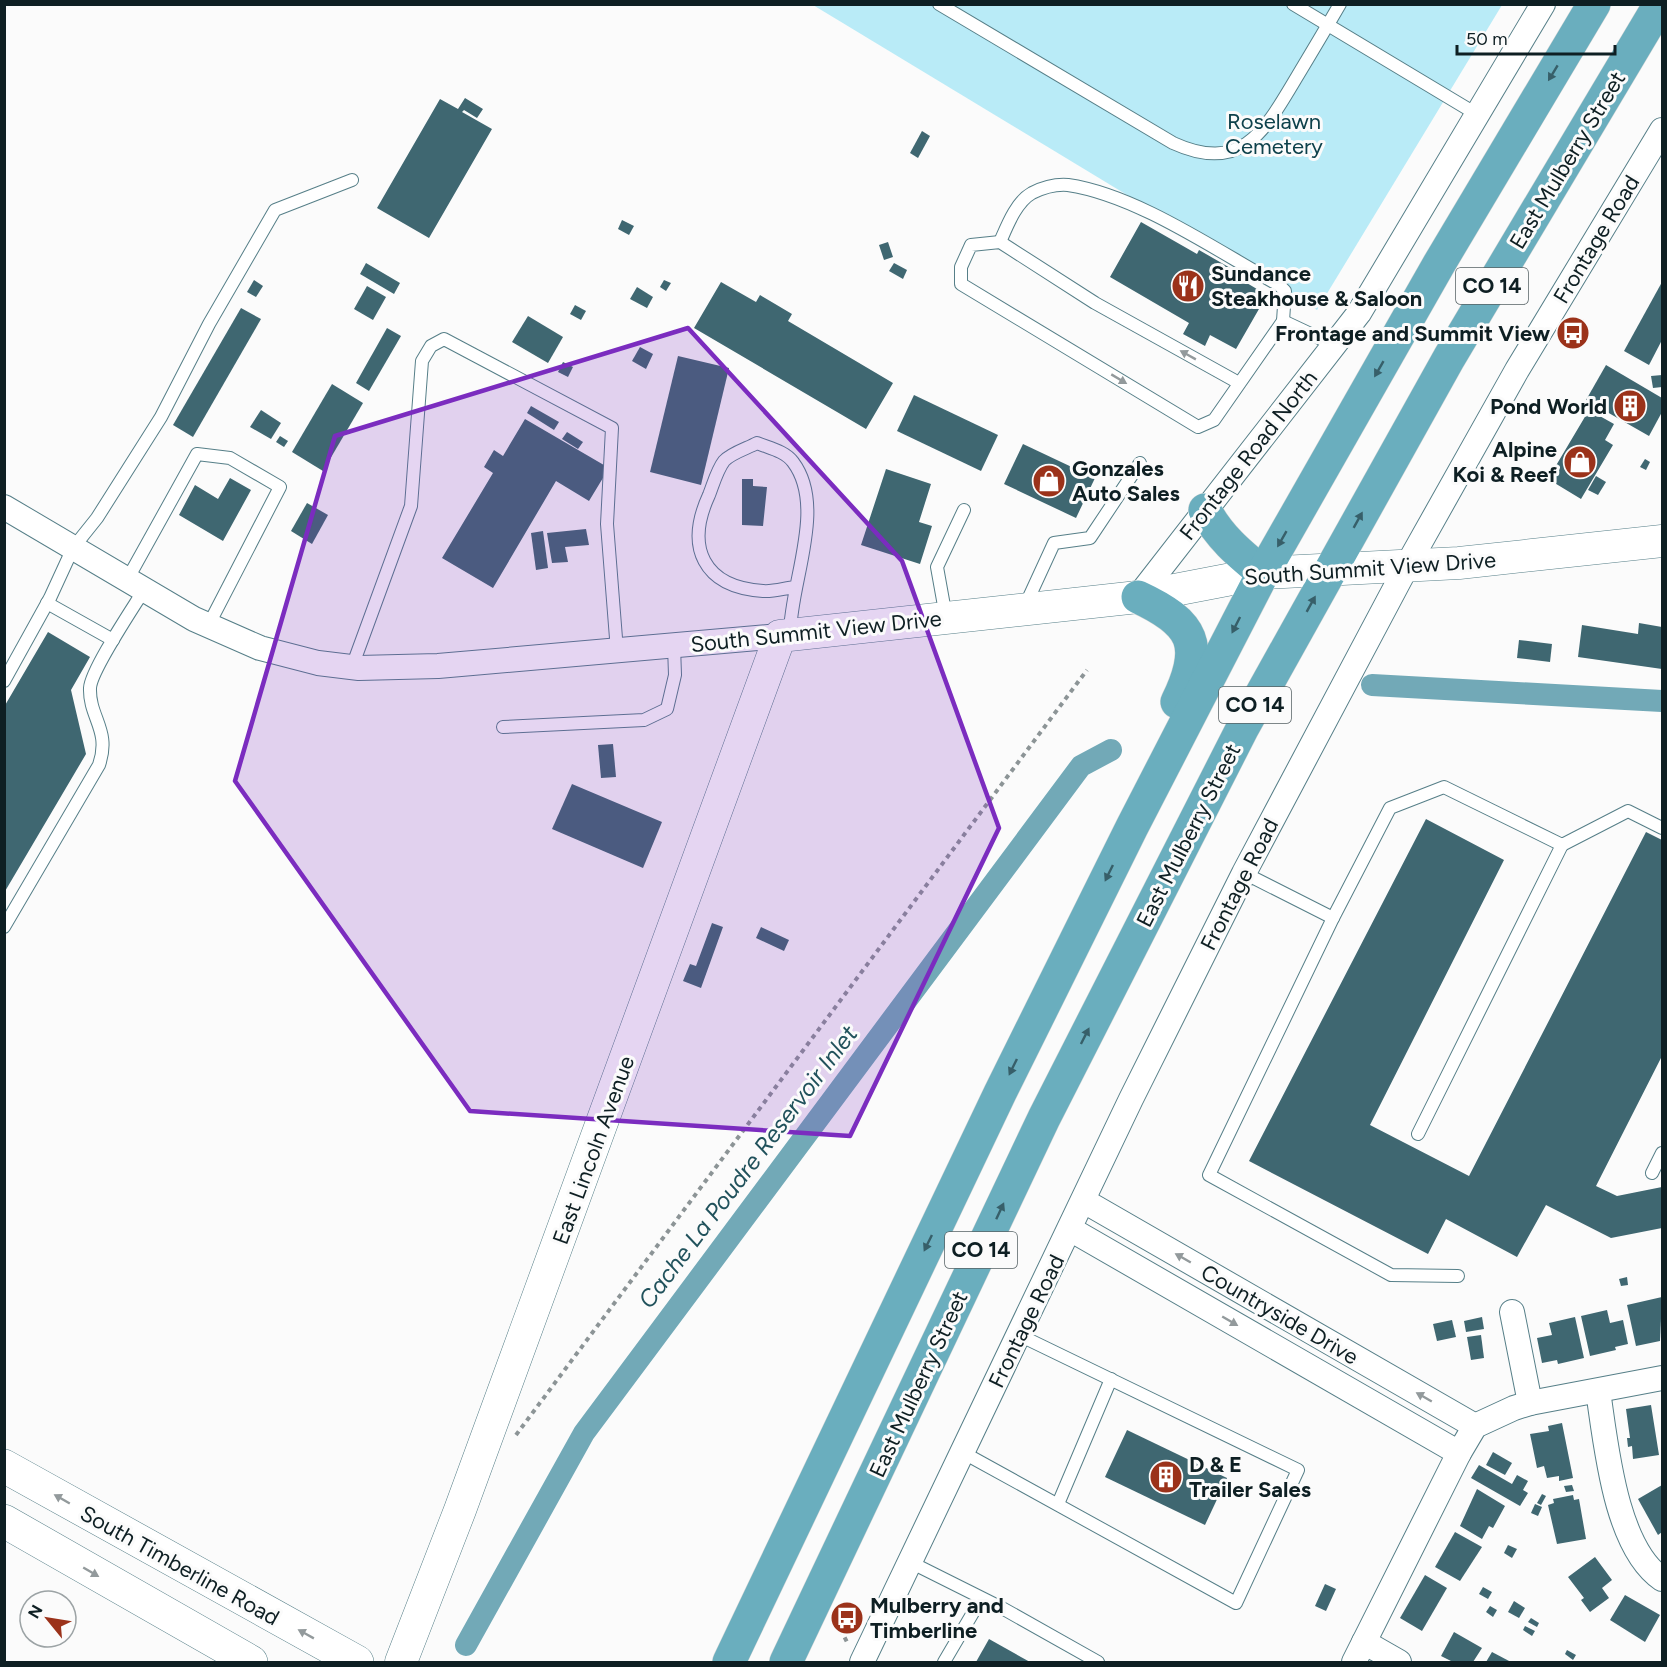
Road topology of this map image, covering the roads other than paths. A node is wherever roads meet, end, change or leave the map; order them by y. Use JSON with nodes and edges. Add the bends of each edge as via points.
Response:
{"nodes":[{"id":1,"x":939,"y":4,"type":"edge"},
{"id":2,"x":1293,"y":4,"type":"edge"},
{"id":3,"x":1340,"y":4,"type":"edge"},
{"id":4,"x":1543,"y":4,"type":"edge"},
{"id":5,"x":1594,"y":4,"type":"edge"},
{"id":6,"x":1660,"y":4,"type":"edge"},
{"id":7,"x":1328,"y":25,"type":"junction"},
{"id":8,"x":1478,"y":115,"type":"junction"},
{"id":9,"x":1662,"y":130,"type":"edge"},
{"id":10,"x":352,"y":180,"type":"dead end"},
{"id":11,"x":1000,"y":243,"type":"junction"},
{"id":12,"x":1283,"y":321,"type":"junction"},
{"id":13,"x":1334,"y":345,"type":"junction"},
{"id":14,"x":1239,"y":383,"type":"junction"},
{"id":15,"x":1140,"y":463,"type":"dead end"},
{"id":16,"x":4,"y":507,"type":"edge"},
{"id":17,"x":964,"y":510,"type":"dead end"},
{"id":18,"x":1205,"y":510,"type":"junction"},
{"id":19,"x":1662,"y":541,"type":"edge"},
{"id":20,"x":73,"y":548,"type":"junction"},
{"id":21,"x":1408,"y":564,"type":"junction"},
{"id":22,"x":1329,"y":571,"type":"junction"},
{"id":23,"x":1263,"y":573,"type":"junction"},
{"id":24,"x":135,"y":585,"type":"junction"},
{"id":25,"x":795,"y":587,"type":"junction"},
{"id":26,"x":1138,"y":597,"type":"junction"},
{"id":27,"x":47,"y":603,"type":"junction"},
{"id":28,"x":1023,"y":609,"type":"junction"},
{"id":29,"x":946,"y":618,"type":"junction"},
{"id":30,"x":208,"y":626,"type":"junction"},
{"id":31,"x":785,"y":636,"type":"junction"},
{"id":32,"x":113,"y":640,"type":"junction"},
{"id":33,"x":674,"y":646,"type":"junction"},
{"id":34,"x":617,"y":651,"type":"junction"},
{"id":35,"x":352,"y":667,"type":"junction"},
{"id":36,"x":4,"y":681,"type":"edge"},
{"id":37,"x":503,"y":727,"type":"dead end"},
{"id":38,"x":1132,"y":827,"type":"junction"},
{"id":39,"x":1662,"y":828,"type":"edge"},
{"id":40,"x":1562,"y":845,"type":"junction"},
{"id":41,"x":1244,"y":873,"type":"junction"},
{"id":42,"x":1333,"y":918,"type":"junction"},
{"id":43,"x":4,"y":927,"type":"edge"},
{"id":44,"x":1418,"y":1134,"type":"dead end"},
{"id":45,"x":1662,"y":1153,"type":"edge"},
{"id":46,"x":1652,"y":1173,"type":"dead end"},
{"id":47,"x":1084,"y":1201,"type":"junction"},
{"id":48,"x":1070,"y":1229,"type":"junction"},
{"id":49,"x":1458,"y":1276,"type":"dead end"},
{"id":50,"x":898,"y":1307,"type":"junction"},
{"id":51,"x":1512,"y":1312,"type":"dead end"},
{"id":52,"x":1018,"y":1335,"type":"junction"},
{"id":53,"x":1662,"y":1378,"type":"edge"},
{"id":54,"x":1111,"y":1379,"type":"junction"},
{"id":55,"x":1598,"y":1392,"type":"junction"},
{"id":56,"x":909,"y":1403,"type":"junction"},
{"id":57,"x":1530,"y":1403,"type":"junction"},
{"id":58,"x":1475,"y":1426,"type":"junction"},
{"id":59,"x":962,"y":1452,"type":"junction"},
{"id":60,"x":1459,"y":1453,"type":"junction"},
{"id":61,"x":4,"y":1466,"type":"edge"},
{"id":62,"x":1058,"y":1504,"type":"junction"},
{"id":63,"x":4,"y":1521,"type":"edge"},
{"id":64,"x":910,"y":1562,"type":"junction"},
{"id":65,"x":1662,"y":1579,"type":"edge"},
{"id":66,"x":981,"y":1599,"type":"junction"},
{"id":67,"x":1359,"y":1652,"type":"edge"},
{"id":68,"x":250,"y":1662,"type":"edge"},
{"id":69,"x":357,"y":1662,"type":"edge"},
{"id":70,"x":401,"y":1662,"type":"edge"},
{"id":71,"x":709,"y":1662,"type":"edge"},
{"id":72,"x":729,"y":1662,"type":"edge"},
{"id":73,"x":786,"y":1662,"type":"edge"},
{"id":74,"x":802,"y":1662,"type":"edge"},
{"id":75,"x":862,"y":1662,"type":"edge"},
{"id":76,"x":944,"y":1662,"type":"edge"},
{"id":77,"x":1098,"y":1662,"type":"edge"},
{"id":78,"x":1399,"y":1662,"type":"edge"}],
"edges":[{"from":1,"to":7,"type":"lane","via":[[1173,143],[1209,154],[1242,147],[1259,136]]},
{"from":2,"to":7,"type":"lane"},
{"from":3,"to":7,"type":"lane"},
{"from":4,"to":8,"type":"street","name":"Frontage Road North"},
{"from":5,"to":23,"type":"highway","number":"CO 14","one_way":true,"via":[[1439,264]]},
{"from":22,"to":6,"type":"highway","name":"East Mulberry Street","number":"CO 14","one_way":true,"via":[[1449,357]]},
{"from":7,"to":8,"type":"lane"},
{"from":8,"to":13,"type":"street","name":"Frontage Road North","via":[[1359,313]]},
{"from":9,"to":21,"type":"street","name":"Frontage Road","via":[[1517,370]]},
{"from":10,"to":20,"type":"lane","via":[[274,210],[160,417],[97,518]]},
{"from":11,"to":12,"type":"lane","via":[[1014,212],[1030,194],[1050,186],[1078,188],[1132,204],[1279,285],[1285,291]]},
{"from":14,"to":11,"type":"lane","one_way":true,"via":[[1095,303]]},
{"from":11,"to":14,"type":"lane","one_way":true,"via":[[971,245],[961,267],[961,284],[1198,427],[1214,420]]},
{"from":12,"to":13,"type":"lane"},
{"from":12,"to":14,"type":"lane"},
{"from":13,"to":18,"type":"street","name":"Frontage Road North"},
{"from":15,"to":28,"type":"lane","via":[[1090,538],[1054,543]]},
{"from":16,"to":20,"type":"street","name":"South Summit View Drive"},
{"from":17,"to":29,"type":"lane","via":[[937,567]]},
{"from":18,"to":23,"type":"highway","via":[[1228,543]]},
{"from":18,"to":26,"type":"street","name":"Frontage Road North"},
{"from":19,"to":21,"type":"street","name":"South Summit View Drive","via":[[1459,563]]},
{"from":20,"to":24,"type":"street","name":"South Summit View Drive"},
{"from":20,"to":27,"type":"lane"},
{"from":21,"to":22,"type":"street","name":"South Summit View Drive"},
{"from":21,"to":41,"type":"street","name":"Frontage Road"},
{"from":22,"to":23,"type":"street","name":"South Summit View Drive"},
{"from":56,"to":22,"type":"highway","name":"East Mulberry Street","number":"CO 14","one_way":true,"via":[[1044,1118],[1242,729]]},
{"from":23,"to":26,"type":"street","name":"South Summit View Drive"},
{"from":23,"to":38,"type":"highway","number":"CO 14","one_way":true},
{"from":24,"to":30,"type":"street","name":"South Summit View Drive"},
{"from":24,"to":30,"type":"lane","via":[[197,454],[230,458],[280,487]]},
{"from":24,"to":32,"type":"lane"},
{"from":25,"to":25,"type":"lane","via":[[806,525],[807,492],[793,462],[778,451],[757,444],[725,460],[703,508],[701,560],[713,574],[735,585],[764,591]]},
{"from":25,"to":31,"type":"lane"},
{"from":26,"to":28,"type":"street","name":"South Summit View Drive"},
{"from":26,"to":38,"type":"highway","via":[[1161,607],[1187,629],[1192,656],[1186,683],[1151,756]]},
{"from":27,"to":32,"type":"lane"},
{"from":27,"to":36,"type":"lane"},
{"from":28,"to":29,"type":"street","name":"South Summit View Drive"},
{"from":29,"to":31,"type":"street","name":"South Summit View Drive"},
{"from":30,"to":35,"type":"street","name":"South Summit View Drive","via":[[283,656]]},
{"from":31,"to":33,"type":"street","name":"South Summit View Drive"},
{"from":31,"to":70,"type":"street","name":"East Lincoln Avenue"},
{"from":32,"to":43,"type":"lane","via":[[90,687],[105,748],[99,765]]},
{"from":33,"to":34,"type":"street","name":"South Summit View Drive"},
{"from":33,"to":37,"type":"lane","via":[[675,675],[667,709],[644,720]]},
{"from":34,"to":35,"type":"street","name":"South Summit View Drive","via":[[438,666]]},
{"from":34,"to":35,"type":"lane","via":[[607,524],[612,428],[444,339],[432,346],[422,361],[411,506]]},
{"from":38,"to":50,"type":"highway","number":"CO 14","one_way":true},
{"from":39,"to":40,"type":"lane","via":[[1628,811]]},
{"from":40,"to":42,"type":"lane","via":[[1444,787],[1390,808]]},
{"from":40,"to":44,"type":"lane"},
{"from":41,"to":42,"type":"lane"},
{"from":41,"to":47,"type":"street","name":"Frontage Road"},
{"from":42,"to":49,"type":"lane","via":[[1209,1175],[1391,1275]]},
{"from":45,"to":46,"type":"lane"},
{"from":47,"to":48,"type":"street","name":"Frontage Road"},
{"from":58,"to":47,"type":"street","name":"Countryside Drive","one_way":true},
{"from":48,"to":52,"type":"street","name":"Frontage Road"},
{"from":48,"to":60,"type":"street","name":"Countryside Drive","one_way":true},
{"from":50,"to":71,"type":"highway","via":[[851,1366]]},
{"from":50,"to":72,"type":"highway","number":"CO 14"},
{"from":51,"to":57,"type":"street"},
{"from":52,"to":54,"type":"lane"},
{"from":52,"to":59,"type":"street","name":"Frontage Road"},
{"from":53,"to":55,"type":"street"},
{"from":54,"to":62,"type":"lane"},
{"from":54,"to":62,"type":"lane","via":[[1298,1470],[1236,1603]]},
{"from":55,"to":57,"type":"street"},
{"from":55,"to":65,"type":"street","via":[[1605,1442],[1630,1540]]},
{"from":56,"to":73,"type":"highway","name":"East Mulberry Street","number":"CO 14"},
{"from":56,"to":74,"type":"highway","via":[[858,1545]]},
{"from":57,"to":58,"type":"street"},
{"from":58,"to":60,"type":"street"},
{"from":59,"to":62,"type":"lane"},
{"from":59,"to":64,"type":"street","name":"Frontage Road"},
{"from":60,"to":67,"type":"street"},
{"from":69,"to":61,"type":"main road","name":"South Timberline Road","one_way":true},
{"from":63,"to":68,"type":"main road","one_way":true},
{"from":64,"to":66,"type":"lane"},
{"from":64,"to":75,"type":"street","name":"Frontage Road"},
{"from":66,"to":76,"type":"lane"},
{"from":66,"to":77,"type":"lane"},
{"from":67,"to":78,"type":"street"}]}
